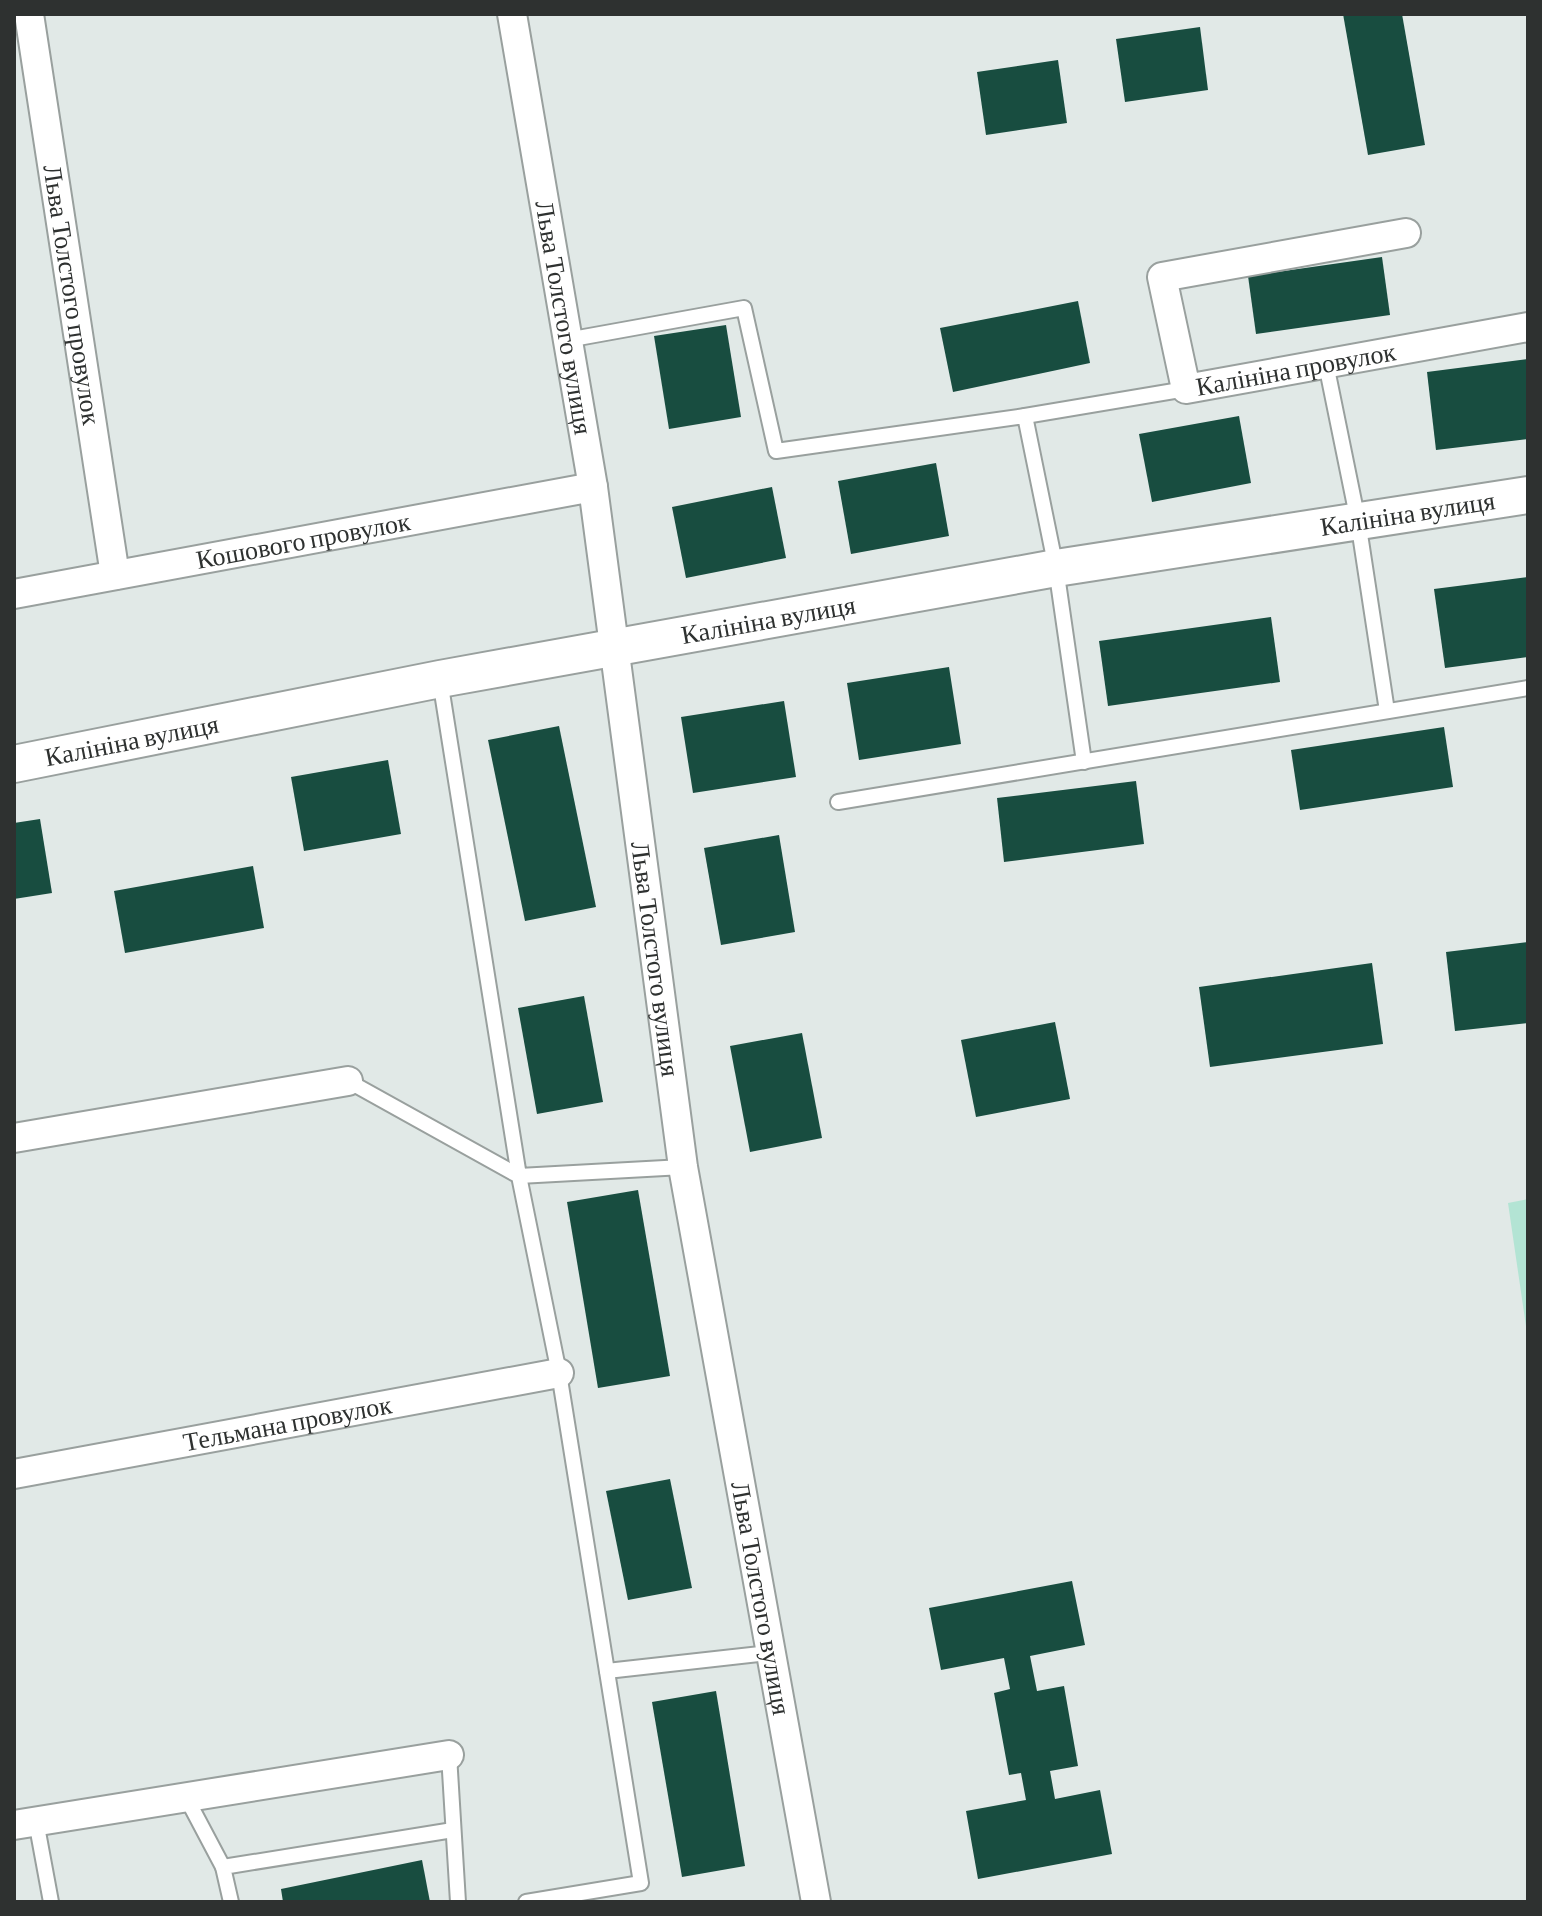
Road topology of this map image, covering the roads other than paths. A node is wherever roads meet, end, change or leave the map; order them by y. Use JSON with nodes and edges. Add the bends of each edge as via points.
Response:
{"nodes":[{"id":1,"x":29,"y":14,"type":"edge"},
{"id":2,"x":512,"y":14,"type":"edge"},
{"id":3,"x":1406,"y":233,"type":"dead end"},
{"id":4,"x":1528,"y":327,"type":"edge"},
{"id":5,"x":567,"y":340,"type":"junction"},
{"id":6,"x":1326,"y":364,"type":"junction"},
{"id":7,"x":1186,"y":389,"type":"junction"},
{"id":8,"x":1025,"y":416,"type":"junction"},
{"id":9,"x":593,"y":487,"type":"junction"},
{"id":10,"x":1528,"y":495,"type":"edge"},
{"id":11,"x":1358,"y":521,"type":"junction"},
{"id":12,"x":1056,"y":568,"type":"junction"},
{"id":13,"x":115,"y":575,"type":"junction"},
{"id":14,"x":14,"y":594,"type":"edge"},
{"id":15,"x":616,"y":646,"type":"junction"},
{"id":16,"x":440,"y":679,"type":"junction"},
{"id":17,"x":1528,"y":688,"type":"edge"},
{"id":18,"x":1387,"y":711,"type":"junction"},
{"id":19,"x":1084,"y":762,"type":"junction"},
{"id":20,"x":14,"y":764,"type":"edge"},
{"id":21,"x":838,"y":802,"type":"dead end"},
{"id":22,"x":348,"y":1081,"type":"joint"},
{"id":23,"x":14,"y":1138,"type":"edge"},
{"id":24,"x":683,"y":1167,"type":"junction"},
{"id":25,"x":519,"y":1176,"type":"junction"},
{"id":26,"x":559,"y":1373,"type":"junction"},
{"id":27,"x":14,"y":1474,"type":"edge"},
{"id":28,"x":769,"y":1653,"type":"junction"},
{"id":29,"x":607,"y":1671,"type":"junction"},
{"id":30,"x":449,"y":1755,"type":"joint"},
{"id":31,"x":186,"y":1797,"type":"junction"},
{"id":32,"x":25,"y":1823,"type":"edge"},
{"id":33,"x":453,"y":1830,"type":"junction"},
{"id":34,"x":223,"y":1867,"type":"junction"},
{"id":35,"x":51,"y":1902,"type":"edge"},
{"id":36,"x":231,"y":1902,"type":"edge"},
{"id":37,"x":458,"y":1902,"type":"edge"},
{"id":38,"x":526,"y":1902,"type":"edge"},
{"id":39,"x":816,"y":1902,"type":"edge"}],
"edges":[{"from":1,"to":13,"type":"street","name":"Льва Толстого провулок"},
{"from":2,"to":5,"type":"street","name":"Льва Толстого вулиця"},
{"from":3,"to":7,"type":"street","name":"Калініна провулок","via":[[1162,277]]},
{"from":4,"to":6,"type":"street","name":"Калініна провулок"},
{"from":5,"to":8,"type":"lane","via":[[744,308],[776,451]]},
{"from":5,"to":9,"type":"street","name":"Льва Толстого вулиця"},
{"from":6,"to":7,"type":"street","name":"Калініна провулок"},
{"from":6,"to":11,"type":"lane"},
{"from":7,"to":8,"type":"lane"},
{"from":8,"to":12,"type":"lane"},
{"from":9,"to":13,"type":"street","name":"Кошового провулок"},
{"from":9,"to":15,"type":"street","name":"Льва Толстого вулиця"},
{"from":10,"to":11,"type":"street","name":"Калініна вулиця"},
{"from":11,"to":12,"type":"street","name":"Калініна вулиця"},
{"from":11,"to":18,"type":"lane"},
{"from":12,"to":15,"type":"street","name":"Калініна вулиця"},
{"from":12,"to":19,"type":"lane"},
{"from":13,"to":14,"type":"street","name":"Кошового провулок"},
{"from":15,"to":16,"type":"street","name":"Калініна вулиця"},
{"from":15,"to":24,"type":"street","name":"Льва Толстого вулиця"},
{"from":16,"to":20,"type":"street","name":"Калініна вулиця"},
{"from":16,"to":25,"type":"lane"},
{"from":17,"to":18,"type":"lane"},
{"from":18,"to":19,"type":"lane"},
{"from":19,"to":21,"type":"lane"},
{"from":22,"to":23,"type":"street"},
{"from":22,"to":25,"type":"lane"},
{"from":24,"to":25,"type":"lane"},
{"from":24,"to":28,"type":"street","name":"Льва Толстого вулиця"},
{"from":25,"to":26,"type":"lane"},
{"from":26,"to":27,"type":"street","name":"Тельмана провулок"},
{"from":26,"to":29,"type":"lane"},
{"from":28,"to":29,"type":"lane"},
{"from":28,"to":39,"type":"street","name":"Льва Толстого вулиця"},
{"from":29,"to":38,"type":"lane","via":[[641,1883]]},
{"from":30,"to":31,"type":"street"},
{"from":30,"to":33,"type":"lane"},
{"from":31,"to":32,"type":"street"},
{"from":31,"to":34,"type":"lane"},
{"from":32,"to":35,"type":"lane"},
{"from":33,"to":34,"type":"lane"},
{"from":33,"to":37,"type":"lane"},
{"from":34,"to":36,"type":"lane"}]}
